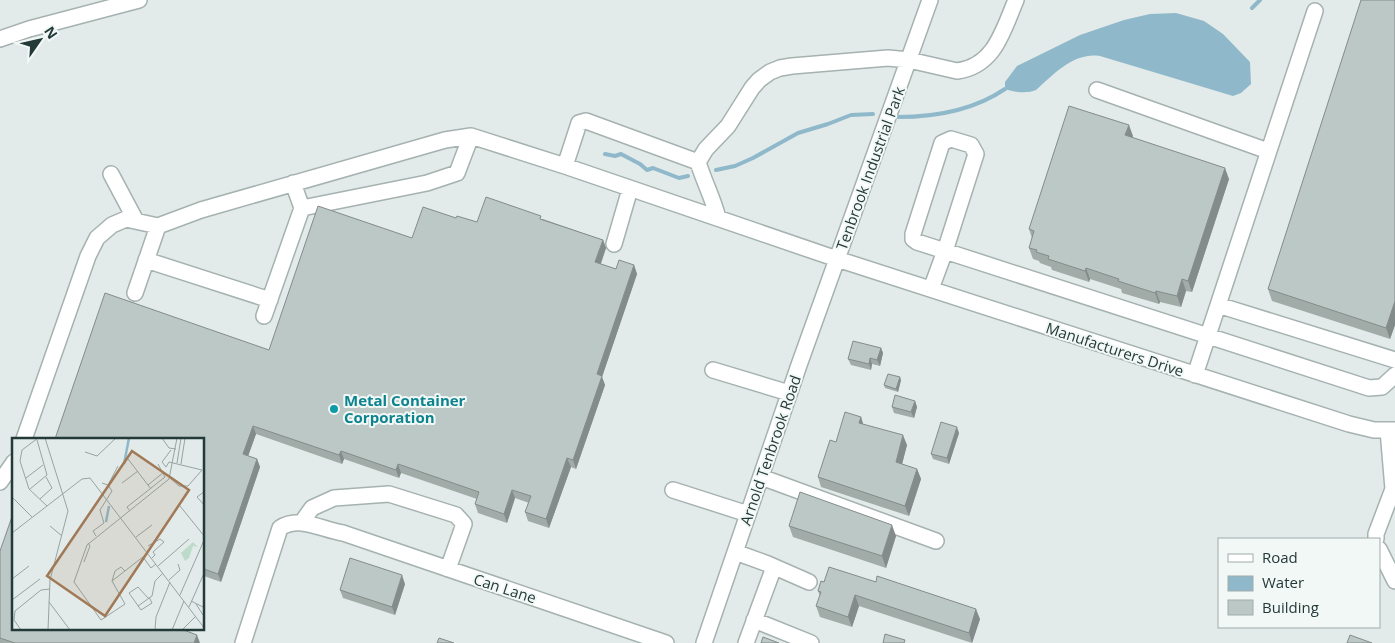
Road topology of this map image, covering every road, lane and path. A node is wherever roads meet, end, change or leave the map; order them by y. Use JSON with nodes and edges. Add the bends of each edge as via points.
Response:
{"nodes":[{"id":1,"x":139,"y":0,"type":"edge"},
{"id":2,"x":930,"y":0,"type":"edge"},
{"id":3,"x":1016,"y":0,"type":"edge"},
{"id":4,"x":1315,"y":11,"type":"dead end"},
{"id":5,"x":0,"y":39,"type":"edge"},
{"id":6,"x":910,"y":60,"type":"junction"},
{"id":7,"x":1097,"y":90,"type":"dead end"},
{"id":8,"x":471,"y":136,"type":"junction"},
{"id":9,"x":1268,"y":152,"type":"junction"},
{"id":10,"x":698,"y":162,"type":"junction"},
{"id":11,"x":565,"y":166,"type":"junction"},
{"id":12,"x":111,"y":174,"type":"dead end"},
{"id":13,"x":293,"y":182,"type":"junction"},
{"id":14,"x":630,"y":189,"type":"junction"},
{"id":15,"x":302,"y":208,"type":"junction"},
{"id":16,"x":718,"y":218,"type":"junction"},
{"id":17,"x":136,"y":221,"type":"junction"},
{"id":18,"x":158,"y":226,"type":"junction"},
{"id":19,"x":614,"y":244,"type":"dead end"},
{"id":20,"x":945,"y":251,"type":"junction"},
{"id":21,"x":838,"y":258,"type":"junction"},
{"id":22,"x":146,"y":260,"type":"junction"},
{"id":23,"x":931,"y":289,"type":"junction"},
{"id":24,"x":135,"y":293,"type":"dead end"},
{"id":25,"x":270,"y":300,"type":"junction"},
{"id":26,"x":1218,"y":305,"type":"junction"},
{"id":27,"x":264,"y":316,"type":"dead end"},
{"id":28,"x":1208,"y":336,"type":"junction"},
{"id":29,"x":1395,"y":360,"type":"edge"},
{"id":30,"x":713,"y":370,"type":"dead end"},
{"id":31,"x":1195,"y":375,"type":"junction"},
{"id":32,"x":1395,"y":375,"type":"edge"},
{"id":33,"x":790,"y":393,"type":"junction"},
{"id":34,"x":1392,"y":430,"type":"edge"},
{"id":35,"x":24,"y":438,"type":"edge"},
{"id":36,"x":12,"y":465,"type":"edge"},
{"id":37,"x":762,"y":477,"type":"junction"},
{"id":38,"x":0,"y":482,"type":"edge"},
{"id":39,"x":673,"y":490,"type":"dead end"},
{"id":40,"x":748,"y":514,"type":"junction"},
{"id":41,"x":302,"y":522,"type":"junction"},
{"id":42,"x":1376,"y":538,"type":"edge"},
{"id":43,"x":936,"y":540,"type":"dead end"},
{"id":44,"x":1380,"y":551,"type":"edge"},
{"id":45,"x":735,"y":552,"type":"junction"},
{"id":46,"x":774,"y":567,"type":"junction"},
{"id":47,"x":448,"y":569,"type":"junction"},
{"id":48,"x":1395,"y":581,"type":"edge"},
{"id":49,"x":809,"y":582,"type":"dead end"},
{"id":50,"x":754,"y":620,"type":"junction"},
{"id":51,"x":645,"y":640,"type":"edge"},
{"id":52,"x":243,"y":643,"type":"edge"},
{"id":53,"x":666,"y":643,"type":"edge"},
{"id":54,"x":704,"y":643,"type":"edge"},
{"id":55,"x":746,"y":643,"type":"edge"},
{"id":56,"x":811,"y":643,"type":"edge"}],
"edges":[{"from":1,"to":5,"type":"street"},
{"from":2,"to":6,"type":"street","name":"Tenbrook Industrial Park"},
{"from":3,"to":6,"type":"street","via":[[996,45],[979,64],[957,70]]},
{"from":4,"to":9,"type":"street"},
{"from":6,"to":10,"type":"street","via":[[888,58],[792,66],[770,72],[752,88],[728,126],[706,148]]},
{"from":6,"to":21,"type":"street","name":"Tenbrook Industrial Park"},
{"from":7,"to":9,"type":"street"},
{"from":8,"to":11,"type":"street","name":"Tenbrook Industrial Park"},
{"from":8,"to":13,"type":"street","via":[[445,140]]},
{"from":8,"to":15,"type":"street","via":[[457,173],[427,183]]},
{"from":9,"to":26,"type":"street"},
{"from":10,"to":11,"type":"street","via":[[586,121],[578,123]]},
{"from":10,"to":16,"type":"street"},
{"from":11,"to":14,"type":"street","name":"Tenbrook Industrial Park"},
{"from":12,"to":17,"type":"street"},
{"from":13,"to":15,"type":"street"},
{"from":13,"to":18,"type":"street"},
{"from":14,"to":16,"type":"street","name":"Tenbrook Industrial Park"},
{"from":14,"to":19,"type":"street"},
{"from":15,"to":25,"type":"street"},
{"from":16,"to":21,"type":"street","name":"Tenbrook Industrial Park"},
{"from":17,"to":18,"type":"street"},
{"from":17,"to":35,"type":"street","via":[[126,219],[112,225],[97,238]]},
{"from":18,"to":22,"type":"street"},
{"from":20,"to":20,"type":"street","via":[[976,154],[971,146],[951,139],[942,143],[913,234],[917,242]]},
{"from":20,"to":23,"type":"street"},
{"from":20,"to":28,"type":"street"},
{"from":21,"to":23,"type":"street","name":"Manufacturers Drive"},
{"from":21,"to":33,"type":"street","name":"Arnold Tenbrook Road"},
{"from":22,"to":24,"type":"street"},
{"from":22,"to":25,"type":"street"},
{"from":23,"to":31,"type":"street","name":"Manufacturers Drive"},
{"from":25,"to":27,"type":"street"},
{"from":26,"to":28,"type":"street"},
{"from":26,"to":29,"type":"street"},
{"from":28,"to":31,"type":"street"},
{"from":28,"to":32,"type":"street","via":[[1369,388],[1382,387]]},
{"from":30,"to":33,"type":"street"},
{"from":31,"to":34,"type":"street","name":"Manufacturers Drive","via":[[1357,427]]},
{"from":33,"to":37,"type":"street","name":"Arnold Tenbrook Road"},
{"from":34,"to":42,"type":"street","via":[[1392,489]]},
{"from":36,"to":38,"type":"street"},
{"from":37,"to":40,"type":"street","name":"Arnold Tenbrook Road"},
{"from":37,"to":43,"type":"street"},
{"from":39,"to":40,"type":"street"},
{"from":40,"to":45,"type":"street","name":"Arnold Tenbrook Road"},
{"from":41,"to":47,"type":"street","name":"Can Lane"},
{"from":41,"to":47,"type":"street","via":[[312,508],[334,498],[389,494],[456,515],[464,524]]},
{"from":41,"to":52,"type":"street","via":[[289,522],[280,528]]},
{"from":44,"to":48,"type":"street"},
{"from":45,"to":46,"type":"street"},
{"from":45,"to":54,"type":"street","name":"Arnold Tenbrook Road"},
{"from":46,"to":49,"type":"street"},
{"from":46,"to":50,"type":"street"},
{"from":47,"to":51,"type":"street","name":"Can Lane"},
{"from":50,"to":55,"type":"street"},
{"from":50,"to":56,"type":"street"},
{"from":51,"to":53,"type":"street","name":"Can Lane"}]}
